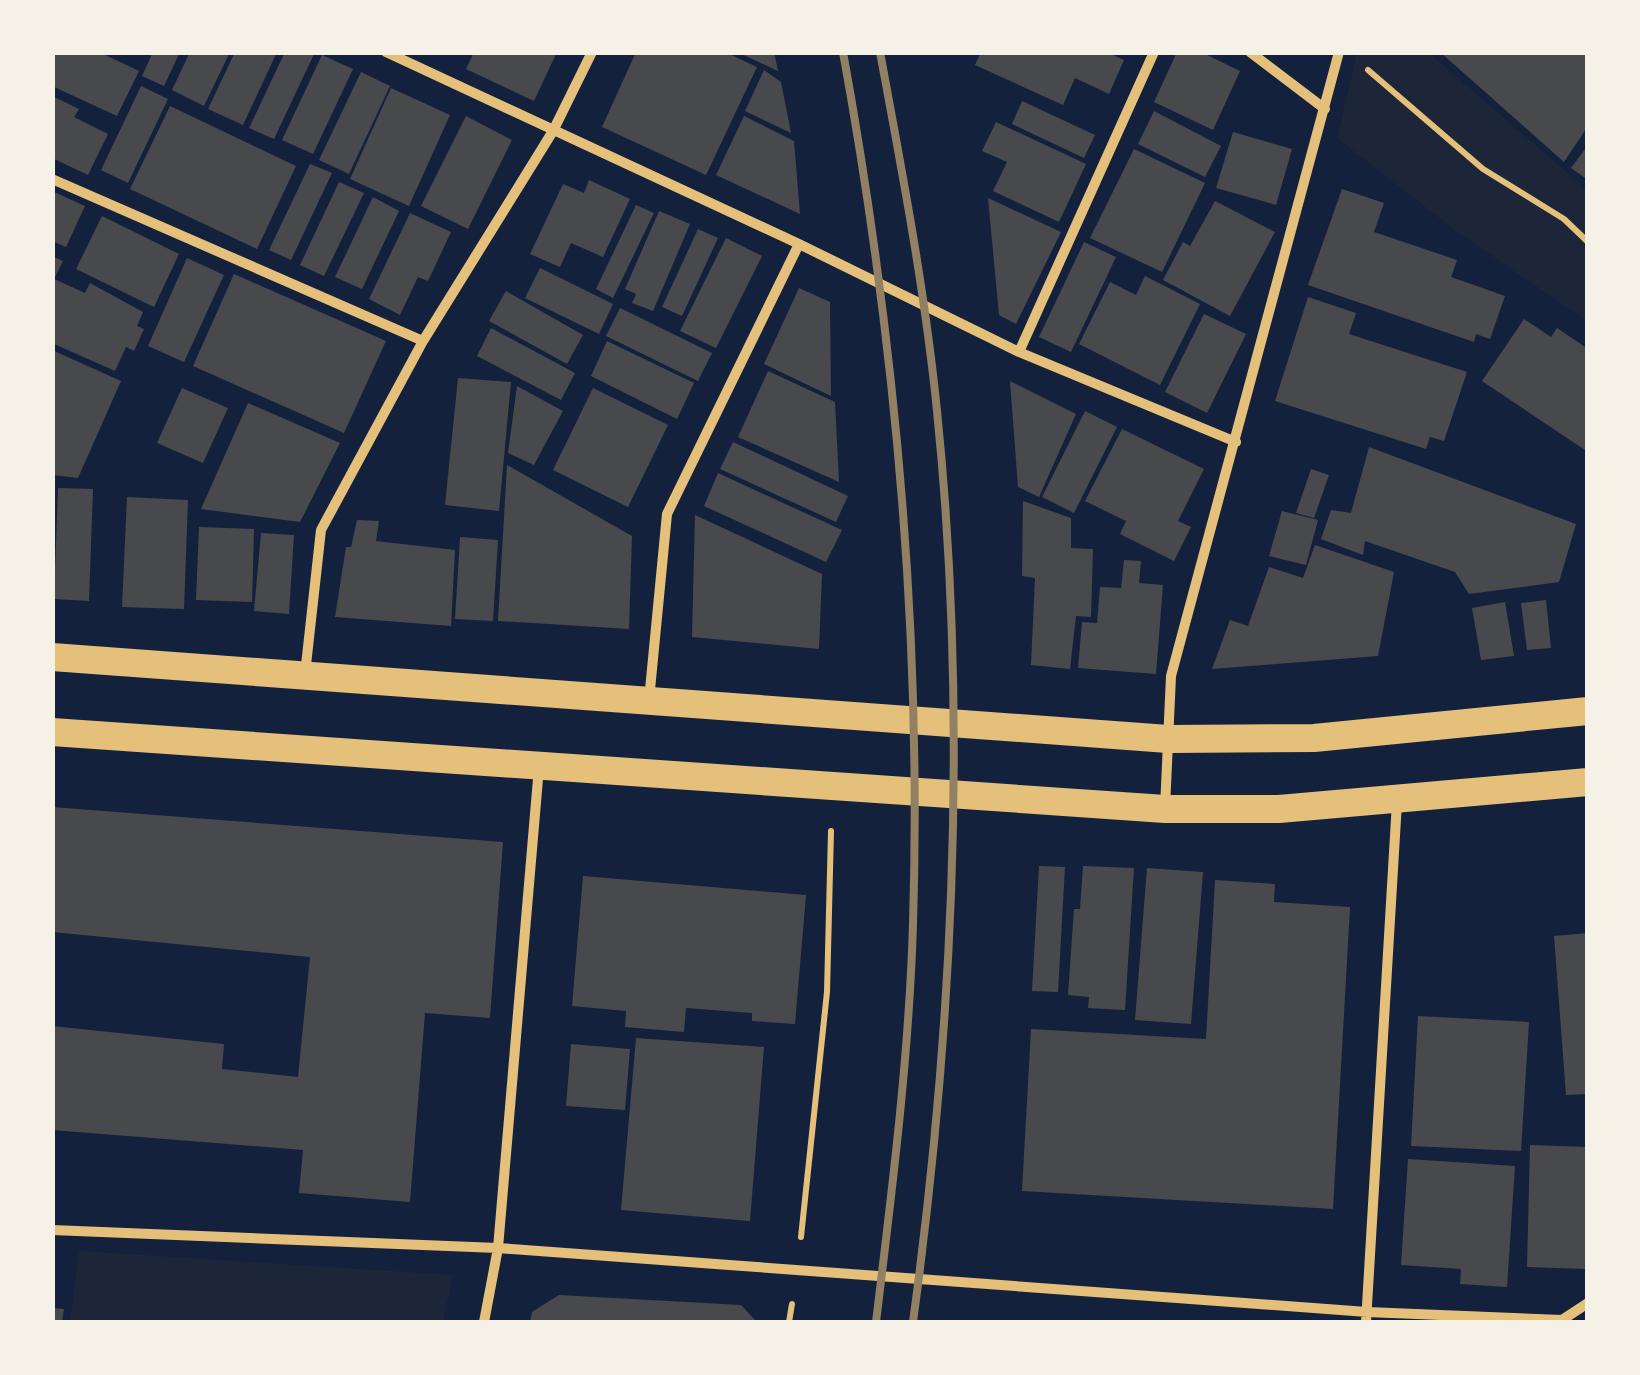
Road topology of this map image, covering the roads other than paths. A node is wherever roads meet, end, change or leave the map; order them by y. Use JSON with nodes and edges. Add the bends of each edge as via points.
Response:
{"nodes":[{"id":1,"x":386,"y":52,"type":"edge"},
{"id":2,"x":592,"y":52,"type":"edge"},
{"id":3,"x":1154,"y":52,"type":"edge"},
{"id":4,"x":1250,"y":52,"type":"edge"},
{"id":5,"x":1340,"y":52,"type":"edge"},
{"id":6,"x":1325,"y":109,"type":"junction"},
{"id":7,"x":554,"y":131,"type":"junction"},
{"id":8,"x":52,"y":178,"type":"edge"},
{"id":9,"x":799,"y":244,"type":"junction"},
{"id":10,"x":423,"y":341,"type":"junction"},
{"id":11,"x":1019,"y":352,"type":"junction"},
{"id":12,"x":1236,"y":442,"type":"junction"},
{"id":13,"x":52,"y":656,"type":"edge"},
{"id":14,"x":305,"y":676,"type":"junction"},
{"id":15,"x":649,"y":702,"type":"junction"},
{"id":16,"x":1588,"y":711,"type":"edge"},
{"id":17,"x":52,"y":732,"type":"edge"},
{"id":18,"x":1168,"y":739,"type":"junction"},
{"id":19,"x":539,"y":764,"type":"junction"},
{"id":20,"x":1588,"y":782,"type":"edge"},
{"id":21,"x":1397,"y":802,"type":"junction"},
{"id":22,"x":1166,"y":808,"type":"junction"},
{"id":23,"x":52,"y":1230,"type":"edge"},
{"id":24,"x":498,"y":1248,"type":"junction"},
{"id":25,"x":1588,"y":1303,"type":"edge"},
{"id":26,"x":1367,"y":1317,"type":"edge"},
{"id":27,"x":484,"y":1322,"type":"edge"}],
"edges":[{"from":1,"to":7,"type":"street"},
{"from":2,"to":7,"type":"street"},
{"from":3,"to":11,"type":"street"},
{"from":4,"to":6,"type":"street"},
{"from":5,"to":6,"type":"street"},
{"from":6,"to":12,"type":"street"},
{"from":7,"to":9,"type":"street"},
{"from":7,"to":10,"type":"street"},
{"from":8,"to":10,"type":"street"},
{"from":9,"to":11,"type":"street"},
{"from":9,"to":15,"type":"street","via":[[666,514]]},
{"from":10,"to":14,"type":"street","via":[[322,530]]},
{"from":11,"to":12,"type":"street"},
{"from":12,"to":18,"type":"street","via":[[1171,676]]},
{"from":13,"to":14,"type":"highway"},
{"from":14,"to":15,"type":"highway"},
{"from":15,"to":18,"type":"highway"},
{"from":16,"to":18,"type":"highway","via":[[1314,738]]},
{"from":17,"to":19,"type":"highway"},
{"from":18,"to":22,"type":"street"},
{"from":19,"to":22,"type":"highway"},
{"from":19,"to":24,"type":"street"},
{"from":20,"to":21,"type":"highway"},
{"from":21,"to":22,"type":"highway"},
{"from":21,"to":26,"type":"street"},
{"from":23,"to":24,"type":"street"},
{"from":24,"to":26,"type":"street"},
{"from":24,"to":27,"type":"street"},
{"from":25,"to":26,"type":"street","via":[[1562,1320]]}]}
